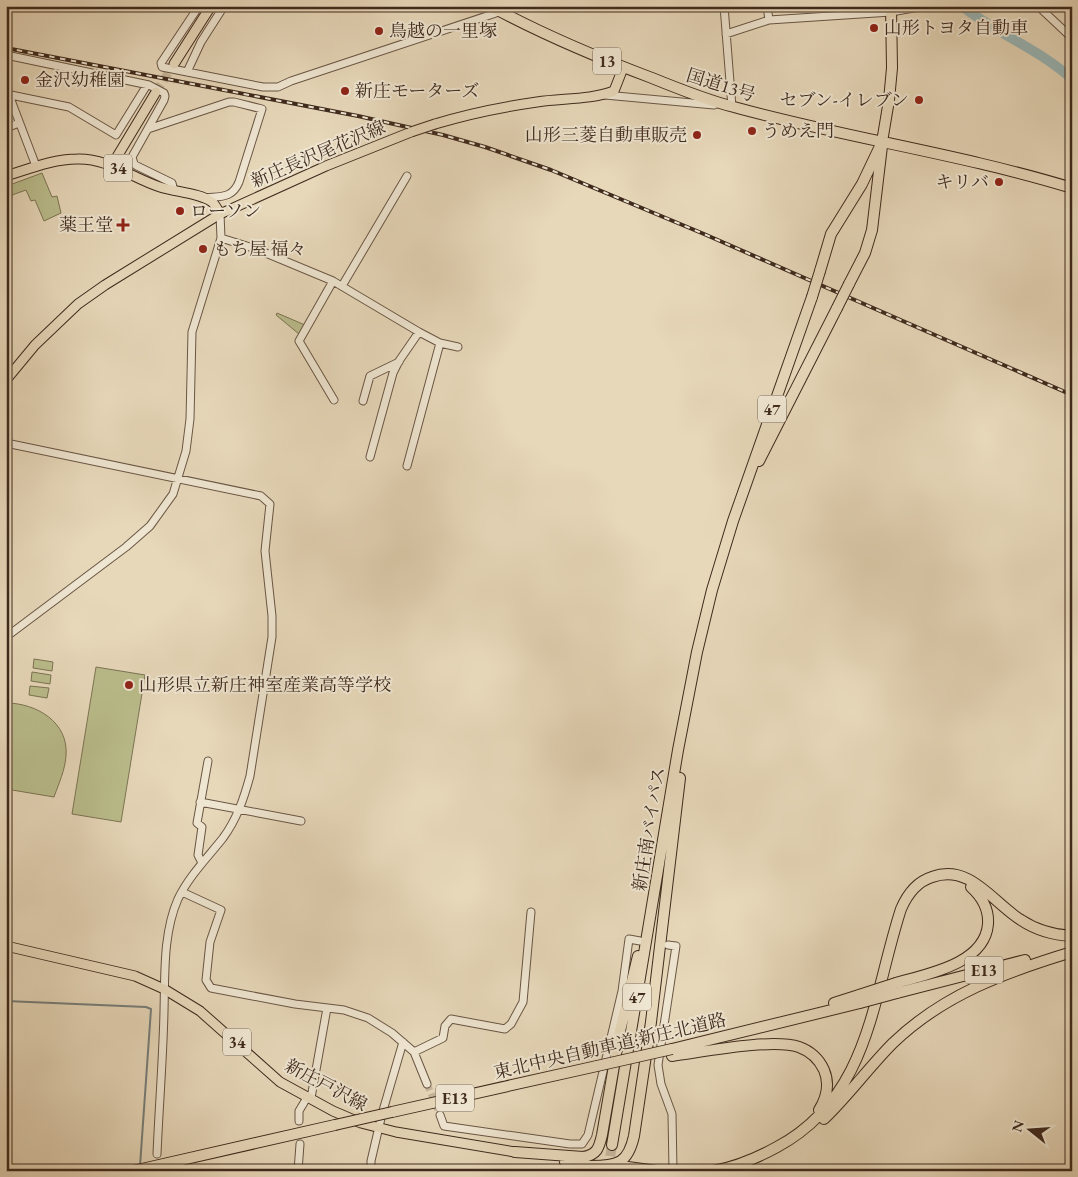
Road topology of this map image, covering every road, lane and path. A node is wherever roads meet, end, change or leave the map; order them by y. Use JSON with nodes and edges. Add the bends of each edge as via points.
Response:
{"nodes":[{"id":1,"x":199,"y":6,"type":"edge"},
{"id":2,"x":211,"y":6,"type":"edge"},
{"id":3,"x":224,"y":6,"type":"edge"},
{"id":4,"x":517,"y":6,"type":"edge"},
{"id":5,"x":724,"y":6,"type":"edge"},
{"id":6,"x":767,"y":6,"type":"edge"},
{"id":7,"x":847,"y":6,"type":"edge"},
{"id":8,"x":925,"y":6,"type":"edge"},
{"id":9,"x":1038,"y":6,"type":"edge"},
{"id":10,"x":494,"y":9,"type":"edge"},
{"id":11,"x":891,"y":9,"type":"edge"},
{"id":12,"x":847,"y":14,"type":"junction"},
{"id":13,"x":769,"y":20,"type":"junction"},
{"id":14,"x":726,"y":34,"type":"junction"},
{"id":15,"x":1072,"y":38,"type":"edge"},
{"id":16,"x":6,"y":55,"type":"edge"},
{"id":17,"x":174,"y":64,"type":"tunnel mouth"},
{"id":18,"x":623,"y":68,"type":"junction"},
{"id":19,"x":187,"y":72,"type":"junction"},
{"id":20,"x":147,"y":85,"type":"junction"},
{"id":21,"x":156,"y":92,"type":"tunnel mouth"},
{"id":22,"x":8,"y":94,"type":"edge"},
{"id":23,"x":603,"y":95,"type":"junction"},
{"id":24,"x":731,"y":107,"type":"junction"},
{"id":25,"x":19,"y":123,"type":"junction"},
{"id":26,"x":6,"y":128,"type":"edge"},
{"id":27,"x":148,"y":129,"type":"junction"},
{"id":28,"x":882,"y":142,"type":"junction"},
{"id":29,"x":112,"y":165,"type":"junction"},
{"id":30,"x":36,"y":166,"type":"junction"},
{"id":31,"x":6,"y":176,"type":"edge"},
{"id":32,"x":407,"y":176,"type":"dead end"},
{"id":33,"x":1072,"y":188,"type":"edge"},
{"id":34,"x":174,"y":191,"type":"junction"},
{"id":35,"x":204,"y":198,"type":"junction"},
{"id":36,"x":220,"y":214,"type":"junction"},
{"id":37,"x":221,"y":238,"type":"junction"},
{"id":38,"x":332,"y":281,"type":"junction"},
{"id":39,"x":342,"y":286,"type":"junction"},
{"id":40,"x":419,"y":332,"type":"junction"},
{"id":41,"x":440,"y":343,"type":"junction"},
{"id":42,"x":458,"y":348,"type":"dead end"},
{"id":43,"x":399,"y":361,"type":"junction"},
{"id":44,"x":6,"y":380,"type":"edge"},
{"id":45,"x":334,"y":400,"type":"dead end"},
{"id":46,"x":363,"y":401,"type":"dead end"},
{"id":47,"x":6,"y":442,"type":"edge"},
{"id":48,"x":370,"y":457,"type":"dead end"},
{"id":49,"x":407,"y":466,"type":"dead end"},
{"id":50,"x":179,"y":478,"type":"junction"},
{"id":51,"x":734,"y":521,"type":"junction"},
{"id":52,"x":6,"y":637,"type":"edge"},
{"id":53,"x":685,"y":717,"type":"junction"},
{"id":54,"x":208,"y":761,"type":"dead end"},
{"id":55,"x":200,"y":802,"type":"junction"},
{"id":56,"x":238,"y":810,"type":"junction"},
{"id":57,"x":301,"y":820,"type":"dead end"},
{"id":58,"x":202,"y":863,"type":"junction"},
{"id":59,"x":182,"y":892,"type":"junction"},
{"id":60,"x":531,"y":912,"type":"dead end"},
{"id":61,"x":1072,"y":936,"type":"edge"},
{"id":62,"x":640,"y":941,"type":"dead end"},
{"id":63,"x":668,"y":945,"type":"dead end"},
{"id":64,"x":6,"y":946,"type":"edge"},
{"id":65,"x":1072,"y":950,"type":"edge"},
{"id":66,"x":897,"y":988,"type":"junction"},
{"id":67,"x":164,"y":990,"type":"junction"},
{"id":68,"x":327,"y":1008,"type":"junction"},
{"id":69,"x":403,"y":1042,"type":"junction"},
{"id":70,"x":414,"y":1052,"type":"junction"},
{"id":71,"x":672,"y":1052,"type":"junction"},
{"id":72,"x":427,"y":1084,"type":"tunnel mouth"},
{"id":73,"x":310,"y":1097,"type":"junction"},
{"id":74,"x":440,"y":1115,"type":"tunnel mouth"},
{"id":75,"x":299,"y":1121,"type":"dead end"},
{"id":76,"x":636,"y":1127,"type":"junction"},
{"id":77,"x":379,"y":1128,"type":"junction"},
{"id":78,"x":805,"y":1131,"type":"junction"},
{"id":79,"x":602,"y":1135,"type":"junction"},
{"id":80,"x":300,"y":1144,"type":"dead end"},
{"id":81,"x":612,"y":1145,"type":"tunnel mouth"},
{"id":82,"x":515,"y":1152,"type":"joint"},
{"id":83,"x":157,"y":1154,"type":"dead end"},
{"id":84,"x":565,"y":1159,"type":"junction"},
{"id":85,"x":590,"y":1166,"type":"edge"},
{"id":86,"x":617,"y":1169,"type":"edge"},
{"id":87,"x":653,"y":1170,"type":"edge"},
{"id":88,"x":133,"y":1171,"type":"edge"},
{"id":89,"x":298,"y":1171,"type":"edge"},
{"id":90,"x":371,"y":1171,"type":"edge"},
{"id":91,"x":673,"y":1171,"type":"edge"},
{"id":92,"x":713,"y":1171,"type":"edge"},
{"id":93,"x":736,"y":1171,"type":"edge"}],
"edges":[{"from":1,"to":19,"type":"street","via":[[161,63],[162,67]]},
{"from":2,"to":17,"type":"main road"},
{"from":3,"to":19,"type":"street"},
{"from":4,"to":10,"type":"street"},
{"from":5,"to":14,"type":"street"},
{"from":6,"to":13,"type":"street"},
{"from":7,"to":12,"type":"street"},
{"from":8,"to":11,"type":"street"},
{"from":9,"to":15,"type":"street"},
{"from":10,"to":18,"type":"highway","name":"国道13号","number":"13"},
{"from":10,"to":19,"type":"street","via":[[278,87]]},
{"from":11,"to":12,"type":"street"},
{"from":11,"to":28,"type":"highway","number":"47","via":[[891,76]]},
{"from":12,"to":13,"type":"street"},
{"from":13,"to":14,"type":"street"},
{"from":14,"to":24,"type":"street"},
{"from":16,"to":20,"type":"street"},
{"from":18,"to":23,"type":"main road","via":[[614,91]]},
{"from":18,"to":24,"type":"highway","name":"国道13号","number":"13"},
{"from":20,"to":22,"type":"street","via":[[116,135],[69,107]]},
{"from":20,"to":27,"type":"street","via":[[165,96]]},
{"from":21,"to":29,"type":"main road"},
{"from":22,"to":25,"type":"street"},
{"from":23,"to":24,"type":"street"},
{"from":23,"to":36,"type":"main road","name":"新庄長沢尾花沢線","bridge":true,"via":[[504,107],[434,124],[317,170]]},
{"from":24,"to":28,"type":"highway","name":"国道13号","number":"13"},
{"from":25,"to":26,"type":"street"},
{"from":25,"to":30,"type":"street"},
{"from":27,"to":34,"type":"street","via":[[133,152],[133,160],[137,166],[172,183]]},
{"from":27,"to":35,"type":"street","via":[[229,102],[262,109],[234,192]]},
{"from":28,"to":33,"type":"highway","name":"国道13号","number":"13","via":[[983,163]]},
{"from":28,"to":51,"type":"highway","number":"47","bridge":true,"via":[[862,184],[831,234]]},
{"from":28,"to":51,"type":"highway","number":"47","bridge":true,"via":[[872,230],[865,253],[762,454]]},
{"from":29,"to":30,"type":"main road","number":"34","via":[[77,159]]},
{"from":29,"to":34,"type":"main road","number":"34"},
{"from":30,"to":31,"type":"main road","number":"34"},
{"from":32,"to":39,"type":"street"},
{"from":34,"to":35,"type":"main road","number":"34"},
{"from":35,"to":36,"type":"main road","via":[[213,202]]},
{"from":36,"to":37,"type":"street"},
{"from":36,"to":44,"type":"main road","name":"新庄長沢尾花沢線","via":[[78,304],[35,345]]},
{"from":37,"to":38,"type":"street","via":[[263,251]]},
{"from":37,"to":50,"type":"street","via":[[192,332],[190,419]]},
{"from":38,"to":39,"type":"street"},
{"from":38,"to":45,"type":"street","via":[[299,341]]},
{"from":39,"to":40,"type":"street"},
{"from":40,"to":41,"type":"street"},
{"from":40,"to":43,"type":"street"},
{"from":41,"to":42,"type":"street"},
{"from":41,"to":49,"type":"street"},
{"from":43,"to":46,"type":"street","via":[[370,376]]},
{"from":43,"to":48,"type":"street"},
{"from":47,"to":50,"type":"street"},
{"from":50,"to":52,"type":"street","via":[[173,494],[150,526]]},
{"from":50,"to":56,"type":"street","via":[[261,496],[270,504],[265,551],[272,637],[250,776]]},
{"from":51,"to":53,"type":"highway","number":"47"},
{"from":53,"to":76,"type":"highway"},
{"from":53,"to":79,"type":"highway","via":[[664,812],[646,919],[620,1031]]},
{"from":53,"to":81,"type":"highway","name":"新庄南バイパス","number":"47"},
{"from":54,"to":55,"type":"street"},
{"from":55,"to":56,"type":"street"},
{"from":55,"to":58,"type":"street","via":[[197,822],[202,827],[198,855]]},
{"from":56,"to":57,"type":"street"},
{"from":56,"to":58,"type":"street","via":[[224,837]]},
{"from":58,"to":59,"type":"street"},
{"from":59,"to":67,"type":"street","via":[[170,922]]},
{"from":59,"to":68,"type":"street","via":[[221,910],[210,942],[206,980],[211,988]]},
{"from":60,"to":70,"type":"street","via":[[523,1002],[511,1024],[504,1029],[451,1019],[445,1026],[443,1038]]},
{"from":61,"to":78,"type":"highway","via":[[1048,933],[1022,922],[966,878],[942,874],[919,883],[901,909],[857,1060],[836,1096]]},
{"from":62,"to":74,"type":"street","via":[[629,939],[613,1035],[586,1141],[570,1144],[444,1126]]},
{"from":63,"to":91,"type":"street","via":[[676,946],[658,1065],[672,1114]]},
{"from":64,"to":67,"type":"main road","name":"新庄戸沢線","number":"34","via":[[135,976]]},
{"from":65,"to":66,"type":"highway","number":"E13"},
{"from":65,"to":78,"type":"highway","via":[[987,981],[929,1014],[895,1041],[837,1106]]},
{"from":66,"to":71,"type":"highway","name":"東北中央自動車道;新庄北道路","number":"E13","bridge":true},
{"from":66,"to":78,"type":"highway","via":[[957,964],[977,949],[987,928],[988,914],[982,898],[971,887],[957,880],[943,879],[923,887],[912,899],[901,923],[863,1058],[839,1100],[824,1118]]},
{"from":67,"to":73,"type":"main road","name":"新庄戸沢線","number":"34","via":[[200,1011],[280,1082]]},
{"from":67,"to":83,"type":"street"},
{"from":68,"to":69,"type":"street","via":[[368,1018]]},
{"from":68,"to":73,"type":"street"},
{"from":69,"to":70,"type":"street"},
{"from":69,"to":77,"type":"street"},
{"from":70,"to":72,"type":"street"},
{"from":71,"to":78,"type":"highway","via":[[774,1044],[805,1050],[815,1056],[822,1067],[827,1078],[827,1090],[818,1113]]},
{"from":71,"to":88,"type":"highway","name":"東北中央自動車道;新庄北道路","number":"E13","bridge":true},
{"from":73,"to":75,"type":"street","via":[[299,1111]]},
{"from":73,"to":77,"type":"main road","name":"新庄戸沢線","number":"34","via":[[333,1111]]},
{"from":76,"to":86,"type":"highway","via":[[629,1152]]},
{"from":76,"to":87,"type":"highway","via":[[635,1157],[641,1166]]},
{"from":77,"to":82,"type":"main road","name":"新庄戸沢線","number":"34"},
{"from":77,"to":90,"type":"street"},
{"from":78,"to":92,"type":"highway","via":[[760,1156]]},
{"from":78,"to":93,"type":"highway","via":[[774,1155]]},
{"from":79,"to":84,"type":"highway","via":[[594,1154]]},
{"from":79,"to":86,"type":"highway","via":[[603,1153]]},
{"from":80,"to":89,"type":"street"},
{"from":82,"to":84,"type":"highway","number":"34"},
{"from":84,"to":85,"type":"highway"},
{"from":85,"to":86,"type":"highway"},
{"from":86,"to":87,"type":"highway"}]}
